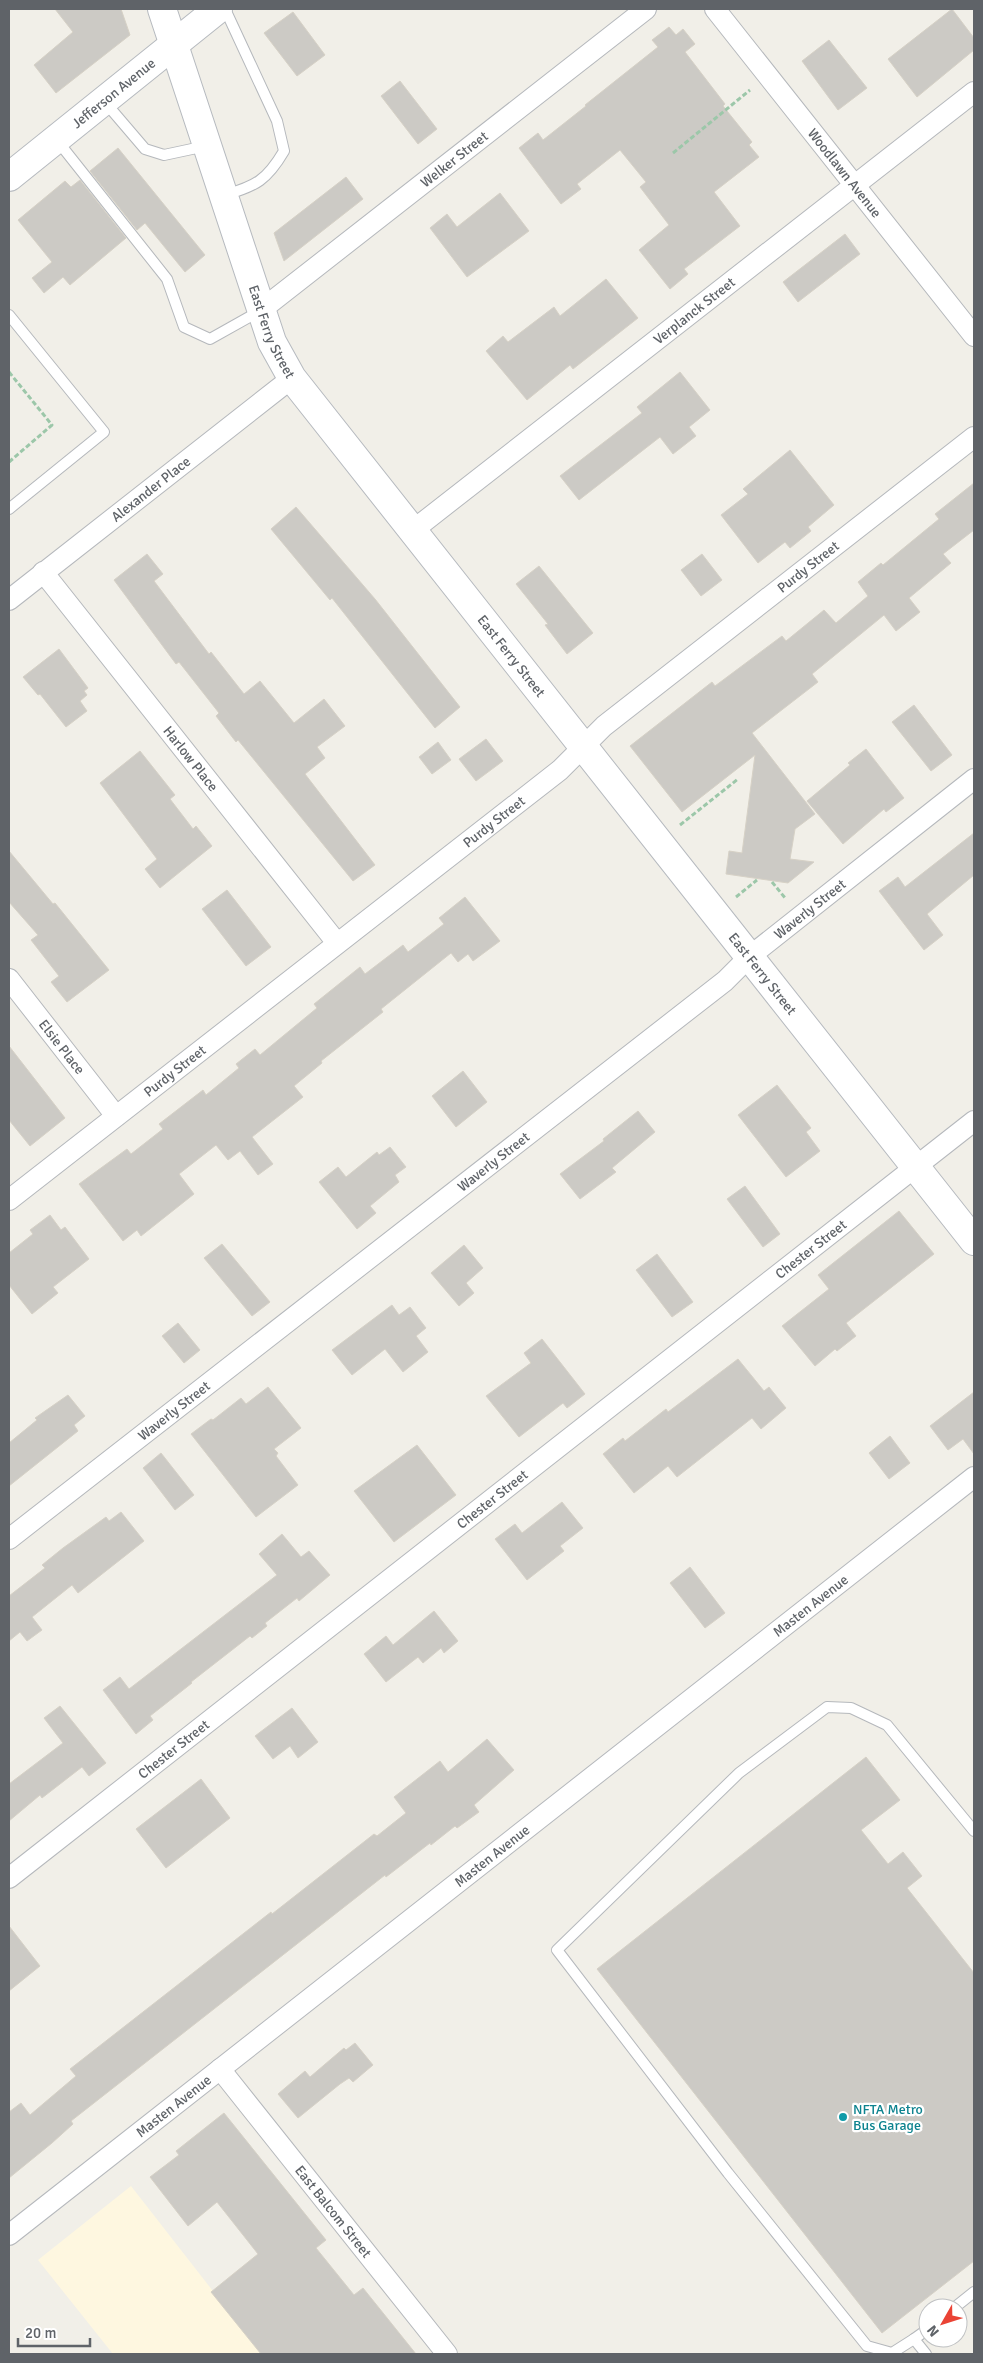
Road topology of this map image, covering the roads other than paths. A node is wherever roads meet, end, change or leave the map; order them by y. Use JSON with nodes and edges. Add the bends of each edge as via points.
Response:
{"nodes":[{"id":1,"x":162,"y":9,"type":"edge"},
{"id":2,"x":218,"y":9,"type":"edge"},
{"id":3,"x":225,"y":9,"type":"edge"},
{"id":4,"x":646,"y":9,"type":"edge"},
{"id":5,"x":714,"y":9,"type":"edge"},
{"id":6,"x":174,"y":44,"type":"junction"},
{"id":7,"x":974,"y":92,"type":"edge"},
{"id":8,"x":103,"y":100,"type":"junction"},
{"id":9,"x":56,"y":138,"type":"junction"},
{"id":10,"x":208,"y":145,"type":"junction"},
{"id":11,"x":9,"y":177,"type":"edge"},
{"id":12,"x":855,"y":186,"type":"junction"},
{"id":13,"x":224,"y":195,"type":"junction"},
{"id":14,"x":261,"y":310,"type":"junction"},
{"id":15,"x":9,"y":315,"type":"edge"},
{"id":16,"x":974,"y":336,"type":"edge"},
{"id":17,"x":292,"y":378,"type":"junction"},
{"id":18,"x":974,"y":437,"type":"edge"},
{"id":19,"x":9,"y":509,"type":"edge"},
{"id":20,"x":412,"y":531,"type":"junction"},
{"id":21,"x":43,"y":572,"type":"junction"},
{"id":22,"x":9,"y":600,"type":"edge"},
{"id":23,"x":584,"y":747,"type":"junction"},
{"id":24,"x":974,"y":779,"type":"edge"},
{"id":25,"x":337,"y":943,"type":"junction"},
{"id":26,"x":749,"y":957,"type":"junction"},
{"id":27,"x":9,"y":979,"type":"edge"},
{"id":28,"x":116,"y":1116,"type":"junction"},
{"id":29,"x":974,"y":1121,"type":"edge"},
{"id":30,"x":916,"y":1167,"type":"junction"},
{"id":31,"x":9,"y":1200,"type":"edge"},
{"id":32,"x":974,"y":1241,"type":"edge"},
{"id":33,"x":974,"y":1477,"type":"edge"},
{"id":34,"x":9,"y":1540,"type":"edge"},
{"id":35,"x":974,"y":1831,"type":"edge"},
{"id":36,"x":9,"y":1878,"type":"edge"},
{"id":37,"x":220,"y":2069,"type":"junction"},
{"id":38,"x":9,"y":2235,"type":"edge"},
{"id":39,"x":918,"y":2336,"type":"edge"},
{"id":40,"x":914,"y":2339,"type":"junction"},
{"id":41,"x":447,"y":2354,"type":"edge"},
{"id":42,"x":926,"y":2354,"type":"edge"}],
"edges":[{"from":1,"to":6,"type":"street","name":"East Ferry Street"},
{"from":2,"to":6,"type":"street","name":"Jefferson Avenue"},
{"from":3,"to":13,"type":"lane","via":[[277,121],[284,151],[273,169],[252,187]]},
{"from":4,"to":14,"type":"street","name":"Welker Street"},
{"from":5,"to":12,"type":"street","name":"Woodlawn Avenue"},
{"from":6,"to":8,"type":"street","name":"Jefferson Avenue"},
{"from":6,"to":10,"type":"street","name":"East Ferry Street"},
{"from":7,"to":12,"type":"street","name":"Verplanck Street"},
{"from":8,"to":9,"type":"street","name":"Jefferson Avenue"},
{"from":8,"to":10,"type":"lane","via":[[145,149],[164,155]]},
{"from":9,"to":11,"type":"street","name":"Jefferson Avenue"},
{"from":9,"to":14,"type":"lane","via":[[167,278],[184,327],[210,339]]},
{"from":10,"to":13,"type":"street","name":"East Ferry Street"},
{"from":12,"to":16,"type":"street","name":"Woodlawn Avenue"},
{"from":12,"to":20,"type":"street","name":"Verplanck Street"},
{"from":13,"to":14,"type":"street","name":"East Ferry Street"},
{"from":14,"to":17,"type":"street","name":"East Ferry Street","via":[[272,342]]},
{"from":15,"to":19,"type":"lane","via":[[104,432]]},
{"from":17,"to":20,"type":"street","name":"East Ferry Street"},
{"from":17,"to":21,"type":"street","name":"Alexander Place"},
{"from":18,"to":23,"type":"street","name":"Purdy Street","via":[[604,726]]},
{"from":20,"to":23,"type":"street","name":"East Ferry Street"},
{"from":21,"to":22,"type":"street","name":"Alexander Place"},
{"from":21,"to":25,"type":"street","name":"Harlow Place"},
{"from":23,"to":25,"type":"street","name":"Purdy Street","via":[[560,770]]},
{"from":23,"to":26,"type":"street","name":"East Ferry Street"},
{"from":24,"to":26,"type":"street","name":"Waverly Street"},
{"from":25,"to":28,"type":"street","name":"Purdy Street"},
{"from":26,"to":30,"type":"street","name":"East Ferry Street"},
{"from":26,"to":34,"type":"street","name":"Waverly Street","via":[[726,981]]},
{"from":27,"to":28,"type":"street","name":"Elsie Place"},
{"from":28,"to":31,"type":"street","name":"Purdy Street"},
{"from":29,"to":30,"type":"street","name":"Chester Street"},
{"from":30,"to":32,"type":"street","name":"East Ferry Street"},
{"from":30,"to":36,"type":"street","name":"Chester Street"},
{"from":33,"to":37,"type":"street","name":"Masten Avenue"},
{"from":35,"to":40,"type":"lane","via":[[887,1725],[851,1708],[827,1707],[739,1773],[557,1950],[728,2173],[867,2346],[892,2353]]},
{"from":37,"to":38,"type":"street","name":"Masten Avenue"},
{"from":37,"to":41,"type":"street","name":"East Balcom Street"},
{"from":39,"to":40,"type":"lane"},
{"from":40,"to":42,"type":"lane"}]}
